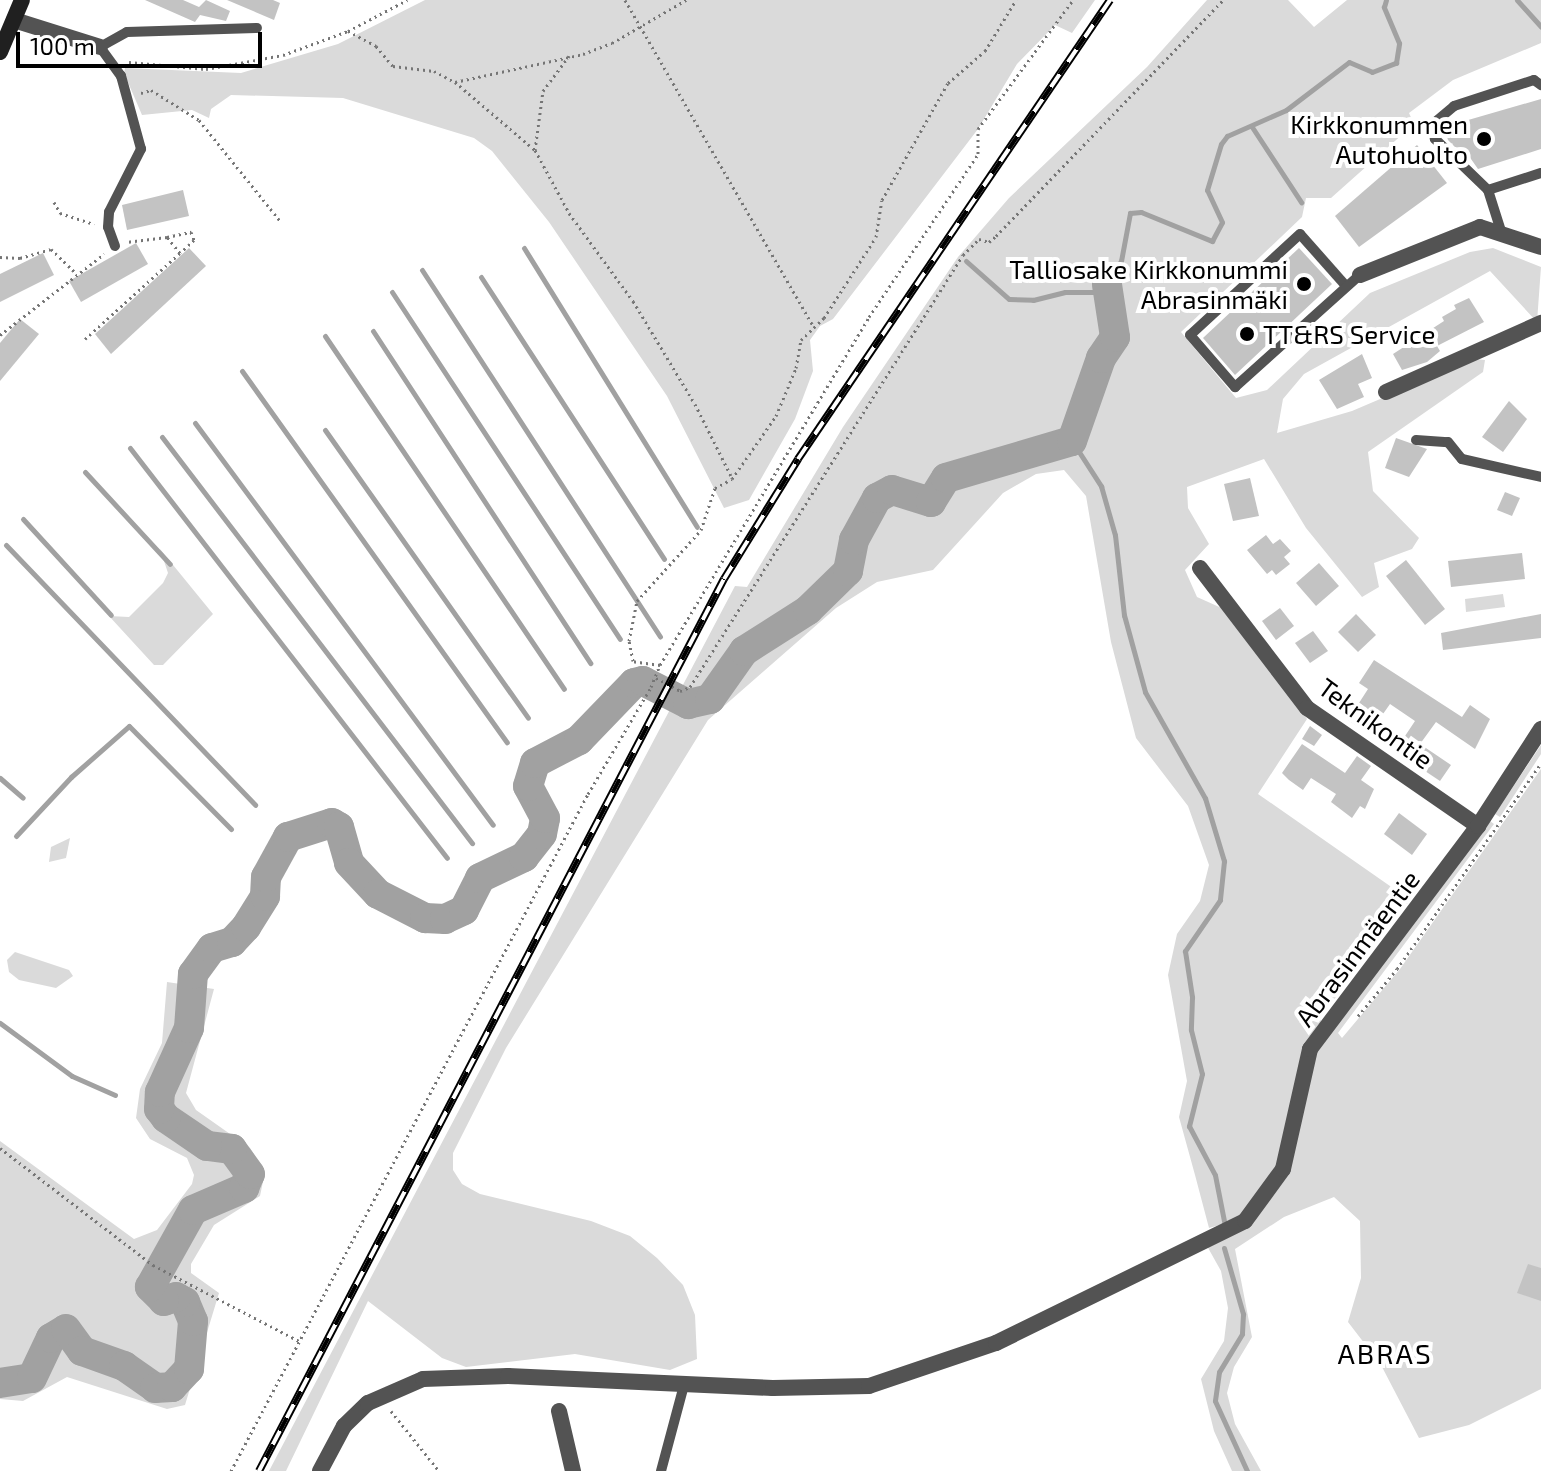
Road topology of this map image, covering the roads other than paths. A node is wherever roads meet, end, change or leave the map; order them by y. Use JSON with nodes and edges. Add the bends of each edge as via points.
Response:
{"nodes":[{"id":1,"x":22,"y":0,"type":"edge"},
{"id":2,"x":7,"y":17,"type":"edge"},
{"id":3,"x":257,"y":28,"type":"dead end"},
{"id":4,"x":0,"y":52,"type":"edge"},
{"id":5,"x":105,"y":52,"type":"junction"},
{"id":6,"x":1541,"y":85,"type":"edge"},
{"id":7,"x":1541,"y":173,"type":"edge"},
{"id":8,"x":1488,"y":190,"type":"junction"},
{"id":9,"x":1501,"y":231,"type":"junction"},
{"id":10,"x":115,"y":246,"type":"road end"},
{"id":11,"x":1541,"y":247,"type":"edge"},
{"id":12,"x":1353,"y":281,"type":"junction"},
{"id":13,"x":1541,"y":323,"type":"edge"},
{"id":14,"x":1386,"y":392,"type":"dead end"},
{"id":15,"x":1416,"y":440,"type":"dead end"},
{"id":16,"x":1541,"y":477,"type":"edge"},
{"id":17,"x":1200,"y":568,"type":"dead end"},
{"id":18,"x":1541,"y":729,"type":"edge"},
{"id":19,"x":1478,"y":826,"type":"junction"},
{"id":20,"x":684,"y":1385,"type":"junction"},
{"id":21,"x":559,"y":1411,"type":"dead end"},
{"id":22,"x":320,"y":1471,"type":"edge"},
{"id":23,"x":573,"y":1471,"type":"edge"},
{"id":24,"x":661,"y":1471,"type":"edge"}],
"edges":[{"from":1,"to":2,"type":"street"},
{"from":2,"to":4,"type":"street"},
{"from":2,"to":5,"type":"street"},
{"from":3,"to":5,"type":"lane","via":[[127,32]]},
{"from":5,"to":10,"type":"lane","via":[[130,97],[139,160],[109,212]]},
{"from":6,"to":8,"type":"lane","via":[[1534,80],[1454,106],[1434,123],[1435,139]]},
{"from":7,"to":8,"type":"lane"},
{"from":8,"to":9,"type":"lane"},
{"from":9,"to":11,"type":"street"},
{"from":9,"to":12,"type":"street","via":[[1480,227]]},
{"from":12,"to":12,"type":"lane","via":[[1235,387],[1190,335],[1300,234]]},
{"from":13,"to":14,"type":"street"},
{"from":15,"to":16,"type":"lane","via":[[1448,442],[1462,459]]},
{"from":17,"to":19,"type":"street","name":"Teknikontie","via":[[1307,708]]},
{"from":18,"to":19,"type":"street","name":"Abrasinmäentie"},
{"from":19,"to":20,"type":"street","name":"Abrasinmäentie","via":[[1310,1049],[1283,1169],[1255,1210],[1232,1228],[996,1343],[869,1386]]},
{"from":20,"to":22,"type":"street","name":"Abrasinmäentie","via":[[508,1376],[423,1379],[379,1396],[344,1426]]},
{"from":20,"to":24,"type":"lane"},
{"from":21,"to":23,"type":"street"}]}
